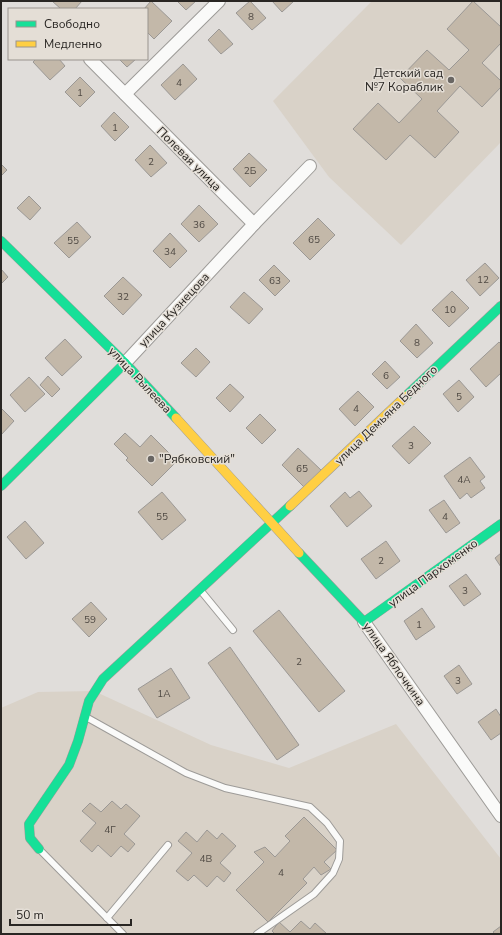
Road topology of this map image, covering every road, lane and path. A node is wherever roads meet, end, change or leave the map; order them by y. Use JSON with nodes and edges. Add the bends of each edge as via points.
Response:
{"nodes":[{"id":1,"x":219,"y":1,"type":"edge"},
{"id":2,"x":91,"y":60,"type":"edge"},
{"id":3,"x":125,"y":94,"type":"junction"},
{"id":4,"x":310,"y":166,"type":"dead end"},
{"id":5,"x":254,"y":224,"type":"junction"},
{"id":6,"x":1,"y":241,"type":"edge"},
{"id":7,"x":501,"y":306,"type":"edge"},
{"id":8,"x":125,"y":363,"type":"junction"},
{"id":9,"x":1,"y":486,"type":"edge"},
{"id":10,"x":272,"y":524,"type":"junction"},
{"id":11,"x":501,"y":524,"type":"edge"},
{"id":12,"x":200,"y":590,"type":"junction"},
{"id":13,"x":364,"y":622,"type":"junction"},
{"id":14,"x":233,"y":630,"type":"dead end"},
{"id":15,"x":84,"y":715,"type":"junction"},
{"id":16,"x":501,"y":816,"type":"edge"},
{"id":17,"x":168,"y":845,"type":"dead end"},
{"id":18,"x":39,"y":849,"type":"joint"},
{"id":19,"x":107,"y":918,"type":"junction"},
{"id":20,"x":123,"y":934,"type":"edge"},
{"id":21,"x":257,"y":934,"type":"edge"}],
"edges":[{"from":1,"to":3,"type":"street"},
{"from":2,"to":3,"type":"street","name":"Полевая улица"},
{"from":3,"to":5,"type":"street","name":"Полевая улица"},
{"from":4,"to":5,"type":"street","name":"улица Кузнецова"},
{"from":5,"to":8,"type":"street","name":"улица Кузнецова"},
{"from":6,"to":8,"type":"street","name":"улица Рылеева"},
{"from":7,"to":10,"type":"street","name":"улица Демьяна Бедного"},
{"from":8,"to":9,"type":"street","name":"улица Кузнецова"},
{"from":8,"to":10,"type":"street","name":"улица Рылеева"},
{"from":10,"to":12,"type":"street","name":"улица Демьяна Бедного"},
{"from":10,"to":13,"type":"street","name":"улица Яблочкина"},
{"from":11,"to":13,"type":"street","name":"улица Пархоменко"},
{"from":12,"to":14,"type":"lane"},
{"from":12,"to":15,"type":"street","name":"улица Демьяна Бедного","via":[[103,679]]},
{"from":13,"to":16,"type":"street","name":"улица Яблочкина"},
{"from":15,"to":18,"type":"street","name":"улица Демьяна Бедного","via":[[78,741],[68,765],[29,824],[30,838]]},
{"from":15,"to":21,"type":"lane","via":[[186,773],[225,788],[310,807],[328,823],[340,841],[339,859],[333,873],[314,894]]},
{"from":17,"to":19,"type":"lane"},
{"from":18,"to":19,"type":"lane"},
{"from":19,"to":20,"type":"lane"}]}
